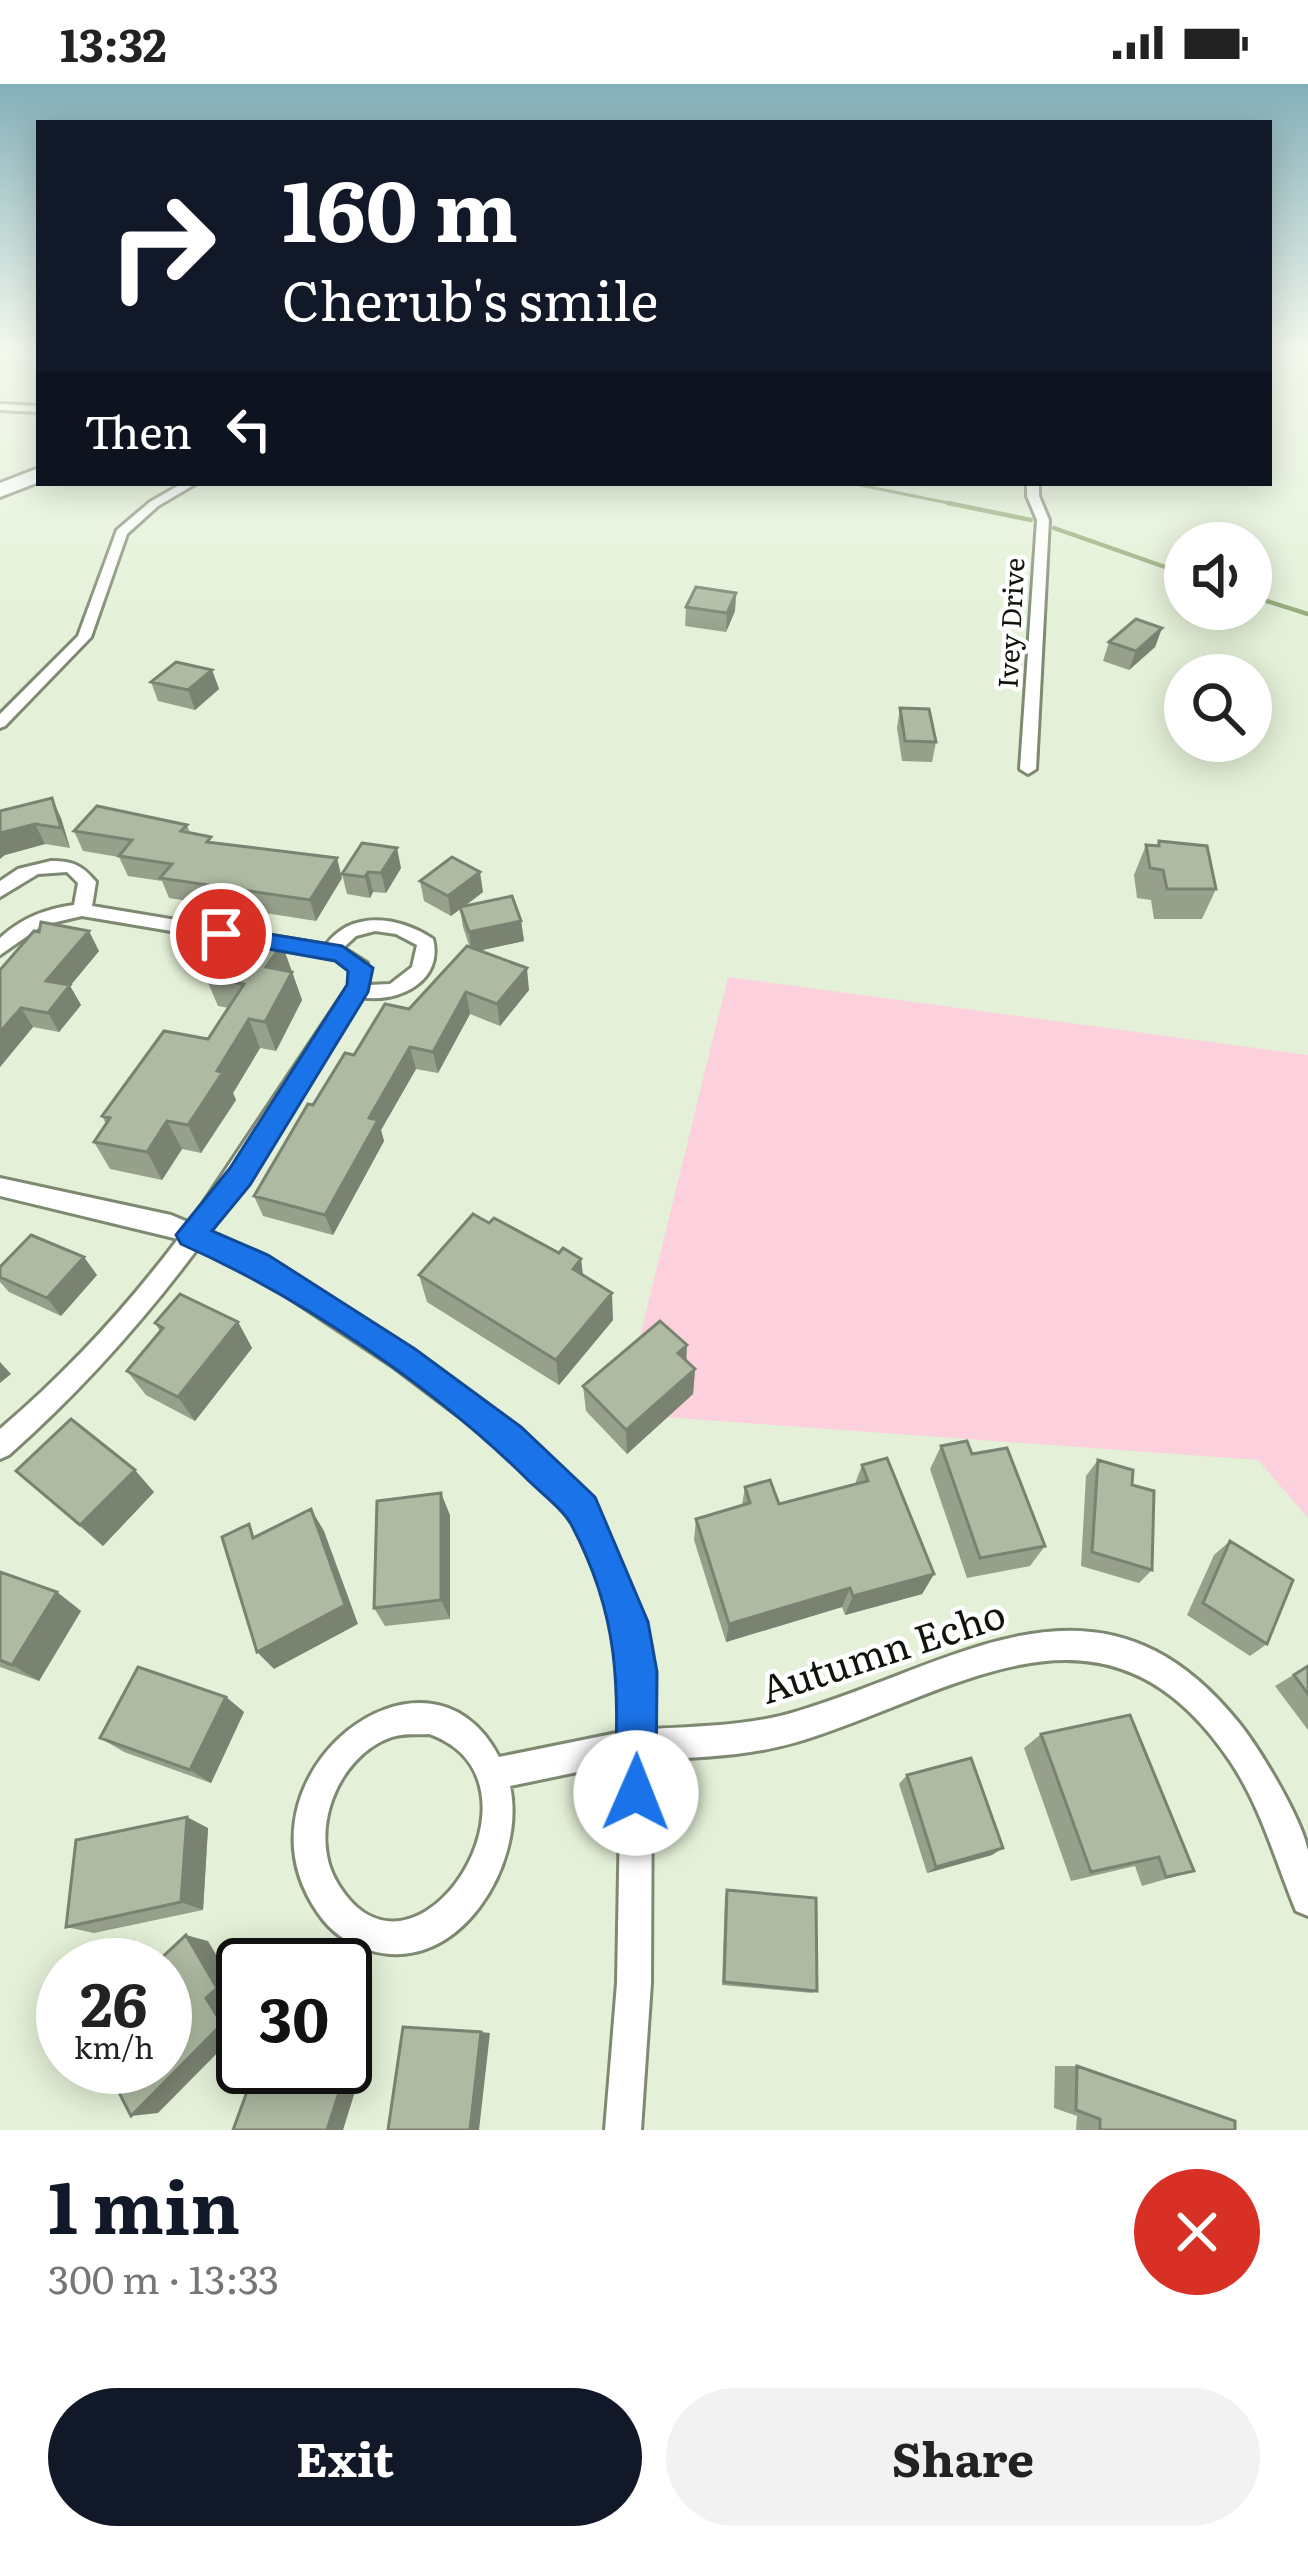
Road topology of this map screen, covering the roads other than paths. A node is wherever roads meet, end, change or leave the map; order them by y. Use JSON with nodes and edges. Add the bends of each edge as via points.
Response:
{"nodes":[{"id":1,"x":36,"y":475,"type":"edge"},
{"id":2,"x":185,"y":486,"type":"edge"},
{"id":3,"x":1033,"y":486,"type":"edge"},
{"id":4,"x":0,"y":491,"type":"edge"},
{"id":5,"x":0,"y":723,"type":"edge"},
{"id":6,"x":1028,"y":769,"type":"dead end"},
{"id":7,"x":0,"y":891,"type":"edge"},
{"id":8,"x":82,"y":910,"type":"junction"},
{"id":9,"x":4,"y":936,"type":"edge"},
{"id":10,"x":331,"y":952,"type":"junction"},
{"id":11,"x":359,"y":978,"type":"junction"},
{"id":12,"x":0,"y":1187,"type":"edge"},
{"id":13,"x":191,"y":1235,"type":"junction"},
{"id":14,"x":0,"y":1446,"type":"edge"},
{"id":15,"x":636,"y":1745,"type":"junction"},
{"id":16,"x":490,"y":1774,"type":"junction"},
{"id":17,"x":1308,"y":1899,"type":"edge"},
{"id":18,"x":623,"y":2130,"type":"edge"}],
"edges":[{"from":1,"to":4,"type":"highway"},
{"from":2,"to":5,"type":"street","via":[[122,533],[84,637]]},
{"from":3,"to":6,"type":"street","name":"Ivey Drive","via":[[1043,520]]},
{"from":7,"to":8,"type":"street","via":[[44,865],[72,867],[87,882]]},
{"from":8,"to":9,"type":"street","via":[[53,912]]},
{"from":8,"to":10,"type":"street"},
{"from":10,"to":11,"type":"street"},
{"from":10,"to":11,"type":"street","via":[[344,936],[378,924],[426,943],[411,982],[393,992],[372,994]]},
{"from":11,"to":13,"type":"street","via":[[240,1177]]},
{"from":12,"to":13,"type":"street","via":[[101,1206]]},
{"from":13,"to":14,"type":"street","via":[[113,1337]]},
{"from":13,"to":15,"type":"street","via":[[257,1264],[403,1359],[509,1438],[583,1510],[629,1622],[638,1672]]},
{"from":15,"to":16,"type":"street","name":"Autumn Echo"},
{"from":15,"to":17,"type":"street","name":"Autumn Echo","via":[[773,1733],[1014,1649],[1118,1649],[1164,1673],[1222,1721],[1265,1783]]},
{"from":15,"to":18,"type":"street","via":[[634,1983]]},
{"from":16,"to":16,"type":"street","via":[[461,1732],[429,1719],[394,1721],[360,1738],[332,1768],[313,1807],[308,1850],[318,1890],[342,1922],[376,1937],[415,1935],[452,1914],[481,1880],[496,1839]]}]}
